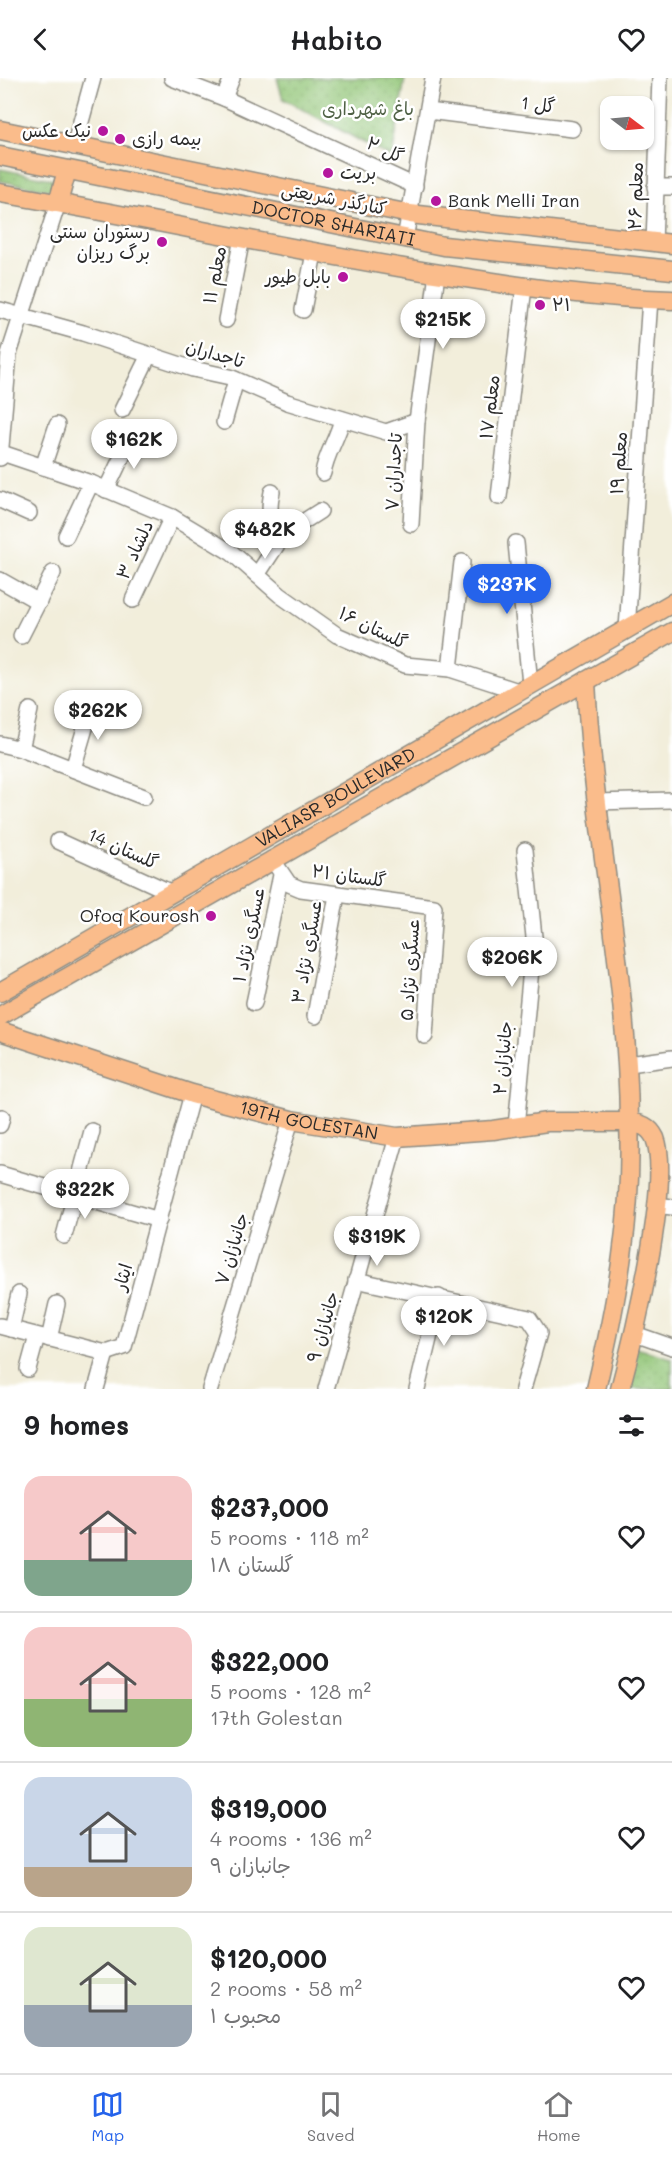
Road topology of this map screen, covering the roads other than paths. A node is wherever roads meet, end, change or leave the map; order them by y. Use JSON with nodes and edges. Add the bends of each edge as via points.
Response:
{"nodes":[{"id":1,"x":93,"y":78,"type":"edge"},
{"id":2,"x":172,"y":78,"type":"edge"},
{"id":3,"x":232,"y":78,"type":"edge"},
{"id":4,"x":433,"y":78,"type":"edge"},
{"id":5,"x":660,"y":78,"type":"edge"},
{"id":6,"x":224,"y":98,"type":"junction"},
{"id":7,"x":428,"y":111,"type":"junction"},
{"id":8,"x":572,"y":129,"type":"dead end"},
{"id":9,"x":0,"y":130,"type":"edge"},
{"id":10,"x":74,"y":147,"type":"junction"},
{"id":11,"x":0,"y":156,"type":"edge"},
{"id":12,"x":68,"y":170,"type":"junction"},
{"id":13,"x":415,"y":186,"type":"junction"},
{"id":14,"x":656,"y":186,"type":"junction"},
{"id":15,"x":672,"y":187,"type":"edge"},
{"id":16,"x":0,"y":193,"type":"edge"},
{"id":17,"x":58,"y":203,"type":"junction"},
{"id":18,"x":410,"y":214,"type":"junction"},
{"id":19,"x":242,"y":238,"type":"junction"},
{"id":20,"x":405,"y":239,"type":"junction"},
{"id":21,"x":654,"y":243,"type":"junction"},
{"id":22,"x":672,"y":244,"type":"edge"},
{"id":23,"x":314,"y":253,"type":"junction"},
{"id":24,"x":672,"y":270,"type":"edge"},
{"id":25,"x":437,"y":274,"type":"junction"},
{"id":26,"x":524,"y":287,"type":"junction"},
{"id":27,"x":650,"y":299,"type":"junction"},
{"id":28,"x":672,"y":300,"type":"edge"},
{"id":29,"x":0,"y":310,"type":"edge"},
{"id":30,"x":303,"y":310,"type":"dead end"},
{"id":31,"x":23,"y":315,"type":"junction"},
{"id":32,"x":226,"y":320,"type":"dead end"},
{"id":33,"x":150,"y":355,"type":"junction"},
{"id":34,"x":236,"y":380,"type":"junction"},
{"id":35,"x":123,"y":410,"type":"dead end"},
{"id":36,"x":342,"y":419,"type":"junction"},
{"id":37,"x":417,"y":421,"type":"junction"},
{"id":38,"x":224,"y":422,"type":"dead end"},
{"id":39,"x":57,"y":425,"type":"dead end"},
{"id":40,"x":132,"y":436,"type":"dead end"},
{"id":41,"x":1,"y":456,"type":"edge"},
{"id":42,"x":43,"y":467,"type":"junction"},
{"id":43,"x":323,"y":473,"type":"dead end"},
{"id":44,"x":91,"y":483,"type":"junction"},
{"id":45,"x":106,"y":490,"type":"junction"},
{"id":46,"x":272,"y":492,"type":"dead end"},
{"id":47,"x":499,"y":497,"type":"dead end"},
{"id":48,"x":0,"y":500,"type":"edge"},
{"id":49,"x":320,"y":511,"type":"dead end"},
{"id":50,"x":29,"y":513,"type":"dead end"},
{"id":51,"x":172,"y":517,"type":"junction"},
{"id":52,"x":411,"y":525,"type":"dead end"},
{"id":53,"x":284,"y":534,"type":"junction"},
{"id":54,"x":66,"y":536,"type":"dead end"},
{"id":55,"x":516,"y":543,"type":"dead end"},
{"id":56,"x":462,"y":562,"type":"dead end"},
{"id":57,"x":53,"y":573,"type":"dead end"},
{"id":58,"x":257,"y":575,"type":"junction"},
{"id":59,"x":0,"y":580,"type":"edge"},
{"id":60,"x":133,"y":600,"type":"dead end"},
{"id":61,"x":39,"y":602,"type":"junction"},
{"id":62,"x":672,"y":603,"type":"edge"},
{"id":63,"x":627,"y":629,"type":"junction"},
{"id":64,"x":672,"y":632,"type":"edge"},
{"id":65,"x":21,"y":636,"type":"dead end"},
{"id":66,"x":450,"y":669,"type":"junction"},
{"id":67,"x":586,"y":681,"type":"junction"},
{"id":68,"x":524,"y":688,"type":"junction"},
{"id":69,"x":92,"y":704,"type":"dead end"},
{"id":70,"x":30,"y":710,"type":"dead end"},
{"id":71,"x":0,"y":744,"type":"edge"},
{"id":72,"x":21,"y":749,"type":"junction"},
{"id":73,"x":73,"y":769,"type":"junction"},
{"id":74,"x":144,"y":797,"type":"dead end"},
{"id":75,"x":672,"y":800,"type":"edge"},
{"id":76,"x":596,"y":802,"type":"junction"},
{"id":77,"x":58,"y":841,"type":"dead end"},
{"id":78,"x":525,"y":850,"type":"dead end"},
{"id":79,"x":277,"y":867,"type":"junction"},
{"id":80,"x":172,"y":893,"type":"junction"},
{"id":81,"x":338,"y":895,"type":"junction"},
{"id":82,"x":434,"y":907,"type":"joint"},
{"id":83,"x":0,"y":992,"type":"edge"},
{"id":84,"x":254,"y":1003,"type":"dead end"},
{"id":85,"x":0,"y":1016,"type":"edge"},
{"id":86,"x":315,"y":1016,"type":"dead end"},
{"id":87,"x":0,"y":1031,"type":"edge"},
{"id":88,"x":425,"y":1036,"type":"dead end"},
{"id":89,"x":672,"y":1058,"type":"edge"},
{"id":90,"x":629,"y":1064,"type":"junction"},
{"id":91,"x":192,"y":1094,"type":"junction"},
{"id":92,"x":291,"y":1120,"type":"junction"},
{"id":93,"x":629,"y":1122,"type":"junction"},
{"id":94,"x":516,"y":1127,"type":"junction"},
{"id":95,"x":92,"y":1131,"type":"dead end"},
{"id":96,"x":397,"y":1137,"type":"junction"},
{"id":97,"x":0,"y":1174,"type":"edge"},
{"id":98,"x":75,"y":1195,"type":"junction"},
{"id":99,"x":628,"y":1203,"type":"junction"},
{"id":100,"x":664,"y":1206,"type":"edge"},
{"id":101,"x":159,"y":1220,"type":"junction"},
{"id":102,"x":64,"y":1236,"type":"dead end"},
{"id":103,"x":356,"y":1280,"type":"junction"},
{"id":104,"x":19,"y":1294,"type":"dead end"},
{"id":105,"x":439,"y":1297,"type":"junction"},
{"id":106,"x":57,"y":1304,"type":"dead end"},
{"id":107,"x":6,"y":1328,"type":"edge"},
{"id":108,"x":611,"y":1328,"type":"junction"},
{"id":109,"x":635,"y":1334,"type":"junction"},
{"id":110,"x":43,"y":1337,"type":"junction"},
{"id":111,"x":672,"y":1347,"type":"edge"},
{"id":112,"x":106,"y":1353,"type":"junction"},
{"id":113,"x":28,"y":1369,"type":"dead end"},
{"id":114,"x":96,"y":1389,"type":"edge"},
{"id":115,"x":210,"y":1389,"type":"edge"},
{"id":116,"x":326,"y":1389,"type":"edge"},
{"id":117,"x":417,"y":1389,"type":"edge"},
{"id":118,"x":523,"y":1389,"type":"edge"},
{"id":119,"x":596,"y":1389,"type":"edge"},
{"id":120,"x":620,"y":1389,"type":"edge"}],
"edges":[{"from":1,"to":10,"type":"street"},
{"from":2,"to":6,"type":"street","name":"گل ۲"},
{"from":3,"to":6,"type":"street"},
{"from":4,"to":7,"type":"street"},
{"from":5,"to":14,"type":"street","name":"معلم ۲۶"},
{"from":6,"to":13,"type":"street","name":"گل ۲"},
{"from":7,"to":8,"type":"street","name":"گل 1"},
{"from":7,"to":13,"type":"street"},
{"from":9,"to":10,"type":"main road","name":"کنارگذر شریعتی"},
{"from":10,"to":18,"type":"main road","name":"کنارگذر شریعتی"},
{"from":11,"to":12,"type":"main road","name":"DOCTOR SHARIATI"},
{"from":12,"to":17,"type":"main road"},
{"from":12,"to":20,"type":"main road","name":"DOCTOR SHARIATI"},
{"from":13,"to":18,"type":"street"},
{"from":14,"to":15,"type":"street"},
{"from":14,"to":21,"type":"street","name":"معلم ۲۶"},
{"from":16,"to":17,"type":"main road"},
{"from":17,"to":19,"type":"main road"},
{"from":17,"to":31,"type":"street"},
{"from":18,"to":20,"type":"street"},
{"from":18,"to":21,"type":"main road","name":"کنارگذر شریعتی"},
{"from":19,"to":23,"type":"main road"},
{"from":19,"to":32,"type":"street","name":"معلم ۱۱"},
{"from":20,"to":24,"type":"main road","name":"DOCTOR SHARIATI"},
{"from":21,"to":22,"type":"main road","name":"کنارگذر شریعتی"},
{"from":23,"to":25,"type":"main road"},
{"from":23,"to":30,"type":"street"},
{"from":25,"to":26,"type":"main road"},
{"from":25,"to":37,"type":"street","name":"تاجداران ۷"},
{"from":26,"to":27,"type":"main road"},
{"from":26,"to":47,"type":"street","name":"معلم ۱۷"},
{"from":27,"to":28,"type":"main road"},
{"from":27,"to":63,"type":"street","name":"معلم ۱۹"},
{"from":29,"to":31,"type":"street","name":"تاجداران"},
{"from":31,"to":33,"type":"street","name":"تاجداران"},
{"from":31,"to":41,"type":"street","via":[[9,354]]},
{"from":33,"to":34,"type":"street","name":"تاجداران"},
{"from":33,"to":35,"type":"street"},
{"from":34,"to":36,"type":"street","name":"تاجداران","via":[[287,402]]},
{"from":34,"to":38,"type":"street"},
{"from":36,"to":37,"type":"street","name":"تاجداران","via":[[386,432]]},
{"from":36,"to":43,"type":"street"},
{"from":37,"to":52,"type":"street","name":"تاجداران ۷"},
{"from":39,"to":42,"type":"street"},
{"from":40,"to":45,"type":"street"},
{"from":41,"to":42,"type":"street","name":"گلستان ۱۶"},
{"from":42,"to":44,"type":"street","name":"گلستان ۱۶"},
{"from":44,"to":45,"type":"street","name":"گلستان ۱۶"},
{"from":44,"to":54,"type":"street"},
{"from":45,"to":51,"type":"street","name":"گلستان ۱۶"},
{"from":46,"to":53,"type":"street","via":[[268,512]]},
{"from":48,"to":50,"type":"street"},
{"from":49,"to":53,"type":"street"},
{"from":51,"to":58,"type":"street","name":"گلستان ۱۶","via":[[232,553]]},
{"from":51,"to":60,"type":"street","name":"دلشاد ۳"},
{"from":53,"to":58,"type":"street"},
{"from":55,"to":68,"type":"street"},
{"from":56,"to":66,"type":"street"},
{"from":57,"to":61,"type":"street"},
{"from":58,"to":66,"type":"street","name":"گلستان ۱۶","via":[[338,635],[405,665]]},
{"from":59,"to":61,"type":"street"},
{"from":61,"to":65,"type":"street"},
{"from":62,"to":63,"type":"main road","name":"VALIASR BOULEVARD"},
{"from":63,"to":68,"type":"main road","name":"VALIASR BOULEVARD"},
{"from":64,"to":67,"type":"main road","name":"VALIASR BOULEVARD"},
{"from":66,"to":68,"type":"street","name":"گلستان ۱۶"},
{"from":67,"to":76,"type":"main road"},
{"from":67,"to":79,"type":"main road","name":"VALIASR BOULEVARD"},
{"from":68,"to":80,"type":"main road","name":"VALIASR BOULEVARD"},
{"from":69,"to":73,"type":"street"},
{"from":70,"to":72,"type":"street"},
{"from":71,"to":72,"type":"street"},
{"from":72,"to":73,"type":"street"},
{"from":73,"to":74,"type":"street"},
{"from":75,"to":76,"type":"street"},
{"from":76,"to":90,"type":"main road"},
{"from":77,"to":80,"type":"street","name":"گلستان 14"},
{"from":78,"to":94,"type":"street","name":"جانبازان ۲","via":[[534,937]]},
{"from":79,"to":81,"type":"street","name":"گلستان ۲۱","via":[[289,884]]},
{"from":79,"to":84,"type":"street","name":"عسگری نژاد ۱"},
{"from":79,"to":85,"type":"main road","name":"VALIASR BOULEVARD"},
{"from":80,"to":83,"type":"main road","name":"VALIASR BOULEVARD"},
{"from":81,"to":82,"type":"street","name":"گلستان ۲۱"},
{"from":81,"to":86,"type":"street","name":"عسگری نژاد ۳"},
{"from":82,"to":88,"type":"street","name":"عسگری نژاد ۵"},
{"from":87,"to":91,"type":"main road","name":"19TH GOLESTAN"},
{"from":89,"to":90,"type":"street"},
{"from":90,"to":93,"type":"main road"},
{"from":91,"to":92,"type":"main road","name":"19TH GOLESTAN"},
{"from":91,"to":101,"type":"street","name":"ایثار"},
{"from":92,"to":96,"type":"main road","name":"19TH GOLESTAN"},
{"from":92,"to":115,"type":"street","name":"جانبازان ۷"},
{"from":93,"to":94,"type":"main road","name":"19TH GOLESTAN","via":[[547,1122]]},
{"from":93,"to":99,"type":"main road"},
{"from":93,"to":100,"type":"main road","via":[[648,1128],[655,1138]]},
{"from":94,"to":96,"type":"main road","name":"19TH GOLESTAN"},
{"from":95,"to":98,"type":"street"},
{"from":96,"to":103,"type":"street","name":"جانبازان ۹"},
{"from":97,"to":98,"type":"street"},
{"from":98,"to":101,"type":"street"},
{"from":98,"to":102,"type":"street"},
{"from":99,"to":100,"type":"main road"},
{"from":99,"to":108,"type":"main road"},
{"from":100,"to":109,"type":"main road"},
{"from":101,"to":112,"type":"street","name":"ایثار","via":[[124,1347]]},
{"from":103,"to":105,"type":"street"},
{"from":103,"to":116,"type":"street","name":"جانبازان ۹"},
{"from":104,"to":107,"type":"street"},
{"from":105,"to":117,"type":"street"},
{"from":105,"to":118,"type":"street","via":[[530,1318],[539,1333]]},
{"from":106,"to":110,"type":"street"},
{"from":107,"to":110,"type":"street"},
{"from":108,"to":109,"type":"main road"},
{"from":108,"to":119,"type":"main road"},
{"from":109,"to":111,"type":"street"},
{"from":109,"to":120,"type":"main road"},
{"from":110,"to":112,"type":"street"},
{"from":110,"to":113,"type":"street"},
{"from":112,"to":114,"type":"street"}]}
